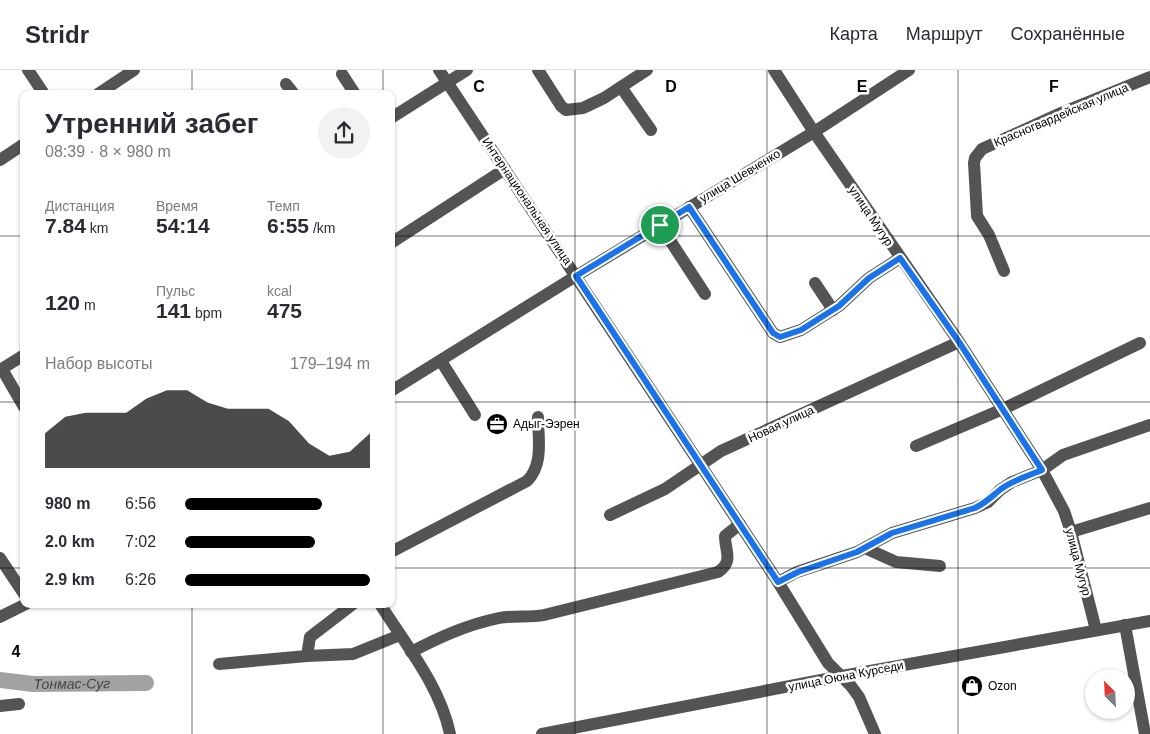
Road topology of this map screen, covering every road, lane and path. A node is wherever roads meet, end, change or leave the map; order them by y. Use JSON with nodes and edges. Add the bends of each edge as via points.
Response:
{"nodes":[{"id":1,"x":28,"y":70,"type":"edge"},
{"id":2,"x":134,"y":70,"type":"edge"},
{"id":3,"x":439,"y":70,"type":"edge"},
{"id":4,"x":467,"y":70,"type":"edge"},
{"id":5,"x":538,"y":70,"type":"edge"},
{"id":6,"x":647,"y":70,"type":"edge"},
{"id":7,"x":774,"y":70,"type":"edge"},
{"id":8,"x":909,"y":70,"type":"edge"},
{"id":9,"x":342,"y":74,"type":"dead end"},
{"id":10,"x":1150,"y":76,"type":"edge"},
{"id":11,"x":447,"y":82,"type":"junction"},
{"id":12,"x":621,"y":86,"type":"junction"},
{"id":13,"x":41,"y":90,"type":"edge"},
{"id":14,"x":104,"y":90,"type":"edge"},
{"id":15,"x":352,"y":90,"type":"edge"},
{"id":16,"x":395,"y":115,"type":"edge"},
{"id":17,"x":651,"y":130,"type":"dead end"},
{"id":18,"x":814,"y":132,"type":"junction"},
{"id":19,"x":20,"y":147,"type":"edge"},
{"id":20,"x":0,"y":160,"type":"edge"},
{"id":21,"x":505,"y":169,"type":"junction"},
{"id":22,"x":689,"y":207,"type":"junction"},
{"id":23,"x":660,"y":225,"type":"junction"},
{"id":24,"x":395,"y":240,"type":"edge"},
{"id":25,"x":900,"y":258,"type":"junction"},
{"id":26,"x":1004,"y":271,"type":"dead end"},
{"id":27,"x":576,"y":276,"type":"junction"},
{"id":28,"x":815,"y":283,"type":"dead end"},
{"id":29,"x":705,"y":294,"type":"dead end"},
{"id":30,"x":833,"y":310,"type":"junction"},
{"id":31,"x":959,"y":342,"type":"junction"},
{"id":32,"x":1140,"y":343,"type":"dead end"},
{"id":33,"x":20,"y":358,"type":"edge"},
{"id":34,"x":440,"y":360,"type":"junction"},
{"id":35,"x":1,"y":370,"type":"edge"},
{"id":36,"x":395,"y":388,"type":"edge"},
{"id":37,"x":20,"y":401,"type":"edge"},
{"id":38,"x":1003,"y":409,"type":"junction"},
{"id":39,"x":475,"y":415,"type":"dead end"},
{"id":40,"x":538,"y":416,"type":"dead end"},
{"id":41,"x":1150,"y":424,"type":"edge"},
{"id":42,"x":916,"y":446,"type":"dead end"},
{"id":43,"x":702,"y":466,"type":"junction"},
{"id":44,"x":1042,"y":470,"type":"junction"},
{"id":45,"x":1150,"y":508,"type":"edge"},
{"id":46,"x":610,"y":515,"type":"dead end"},
{"id":47,"x":740,"y":524,"type":"junction"},
{"id":48,"x":1071,"y":532,"type":"junction"},
{"id":49,"x":866,"y":548,"type":"junction"},
{"id":50,"x":395,"y":550,"type":"edge"},
{"id":51,"x":0,"y":558,"type":"edge"},
{"id":52,"x":940,"y":566,"type":"dead end"},
{"id":53,"x":778,"y":582,"type":"junction"},
{"id":54,"x":20,"y":588,"type":"edge"},
{"id":55,"x":20,"y":607,"type":"edge"},
{"id":56,"x":349,"y":608,"type":"edge"},
{"id":57,"x":383,"y":608,"type":"edge"},
{"id":58,"x":0,"y":616,"type":"edge"},
{"id":59,"x":1150,"y":621,"type":"edge"},
{"id":60,"x":1125,"y":625,"type":"junction"},
{"id":61,"x":1096,"y":630,"type":"junction"},
{"id":62,"x":400,"y":635,"type":"junction"},
{"id":63,"x":410,"y":652,"type":"junction"},
{"id":64,"x":307,"y":656,"type":"junction"},
{"id":65,"x":219,"y":664,"type":"dead end"},
{"id":66,"x":842,"y":676,"type":"junction"},
{"id":67,"x":19,"y":704,"type":"dead end"},
{"id":68,"x":0,"y":706,"type":"edge"},
{"id":69,"x":450,"y":734,"type":"edge"},
{"id":70,"x":542,"y":734,"type":"edge"},
{"id":71,"x":875,"y":734,"type":"edge"},
{"id":72,"x":1145,"y":734,"type":"edge"}],
"edges":[{"from":1,"to":13,"type":"street"},
{"from":2,"to":14,"type":"street"},
{"from":3,"to":11,"type":"street","name":"Интернациональная улица"},
{"from":4,"to":11,"type":"street"},
{"from":5,"to":12,"type":"street","via":[[566,110],[583,108]]},
{"from":6,"to":12,"type":"street"},
{"from":7,"to":18,"type":"street","name":"улица Мугур"},
{"from":8,"to":18,"type":"street","name":"улица Шевченко"},
{"from":9,"to":15,"type":"street"},
{"from":10,"to":26,"type":"street","name":"Красногвардейская улица","via":[[1061,113],[978,153],[974,163],[977,216]]},
{"from":11,"to":16,"type":"street"},
{"from":11,"to":21,"type":"street","name":"Интернациональная улица"},
{"from":12,"to":17,"type":"street"},
{"from":18,"to":22,"type":"street","name":"улица Шевченко"},
{"from":18,"to":25,"type":"street","name":"улица Мугур"},
{"from":19,"to":20,"type":"street"},
{"from":21,"to":24,"type":"street"},
{"from":21,"to":27,"type":"street","name":"Интернациональная улица"},
{"from":22,"to":23,"type":"street","name":"улица Шевченко"},
{"from":22,"to":30,"type":"street","via":[[776,336],[784,337],[801,330]]},
{"from":23,"to":27,"type":"street","name":"улица Шевченко"},
{"from":23,"to":29,"type":"street"},
{"from":25,"to":30,"type":"street","via":[[869,278]]},
{"from":25,"to":31,"type":"street","name":"улица Мугур"},
{"from":27,"to":34,"type":"street","name":"улица Шевченко"},
{"from":27,"to":43,"type":"street","name":"Интернациональная улица"},
{"from":28,"to":30,"type":"street"},
{"from":31,"to":38,"type":"street","name":"улица Мугур"},
{"from":31,"to":43,"type":"street","name":"Новая улица","via":[[722,451]]},
{"from":32,"to":38,"type":"street"},
{"from":33,"to":35,"type":"street"},
{"from":34,"to":36,"type":"street","name":"улица Шевченко"},
{"from":34,"to":39,"type":"street"},
{"from":35,"to":37,"type":"street"},
{"from":38,"to":42,"type":"street"},
{"from":38,"to":44,"type":"street","name":"улица Мугур"},
{"from":40,"to":50,"type":"street","via":[[539,460],[534,475]]},
{"from":41,"to":44,"type":"street","via":[[1063,455]]},
{"from":43,"to":46,"type":"street","name":"Новая улица","via":[[665,489]]},
{"from":43,"to":47,"type":"street","name":"Интернациональная улица"},
{"from":44,"to":48,"type":"street","name":"улица Мугур","via":[[1064,511]]},
{"from":44,"to":49,"type":"street","via":[[1012,482],[988,502],[975,508],[892,533]]},
{"from":45,"to":48,"type":"street"},
{"from":47,"to":53,"type":"street","name":"Интернациональная улица"},
{"from":47,"to":63,"type":"street","via":[[725,536],[727,562],[718,572],[538,616],[500,618],[451,632]]},
{"from":48,"to":61,"type":"street","name":"улица Мугур"},
{"from":49,"to":52,"type":"street","via":[[896,562]]},
{"from":49,"to":53,"type":"street"},
{"from":51,"to":54,"type":"street"},
{"from":53,"to":66,"type":"street","name":"Интернациональная улица","via":[[828,663]]},
{"from":55,"to":58,"type":"street"},
{"from":56,"to":64,"type":"street","via":[[310,637]]},
{"from":57,"to":62,"type":"street"},
{"from":59,"to":60,"type":"street","name":"улица Оюна Курседи"},
{"from":60,"to":61,"type":"street","name":"улица Оюна Курседи"},
{"from":60,"to":72,"type":"street"},
{"from":61,"to":66,"type":"street","name":"улица Оюна Курседи"},
{"from":62,"to":63,"type":"street"},
{"from":62,"to":64,"type":"street","via":[[352,654]]},
{"from":63,"to":69,"type":"street","via":[[436,694]]},
{"from":64,"to":65,"type":"street"},
{"from":66,"to":70,"type":"street","name":"улица Оюна Курседи"},
{"from":66,"to":71,"type":"street","name":"Интернациональная улица","via":[[859,697]]},
{"from":67,"to":68,"type":"street"}]}
